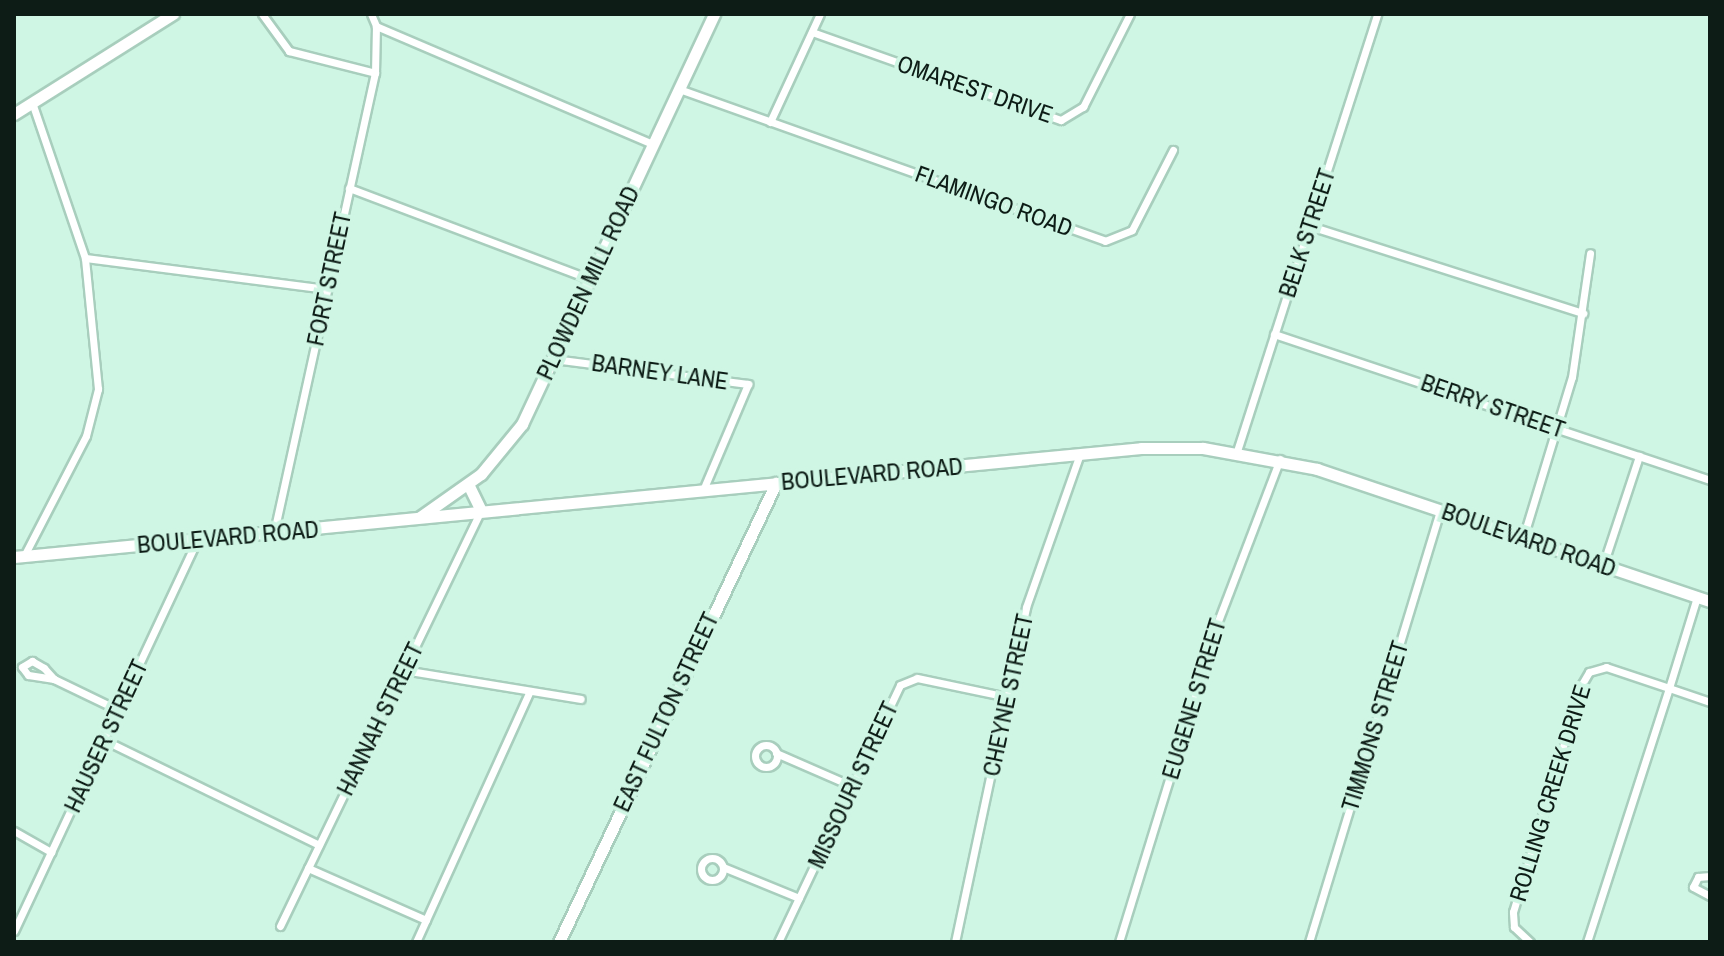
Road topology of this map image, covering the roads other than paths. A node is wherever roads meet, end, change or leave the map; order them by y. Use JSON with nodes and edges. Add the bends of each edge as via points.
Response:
{"nodes":[{"id":1,"x":173,"y":14,"type":"edge"},
{"id":2,"x":262,"y":14,"type":"edge"},
{"id":3,"x":371,"y":14,"type":"edge"},
{"id":4,"x":714,"y":14,"type":"edge"},
{"id":5,"x":820,"y":14,"type":"edge"},
{"id":6,"x":1130,"y":14,"type":"edge"},
{"id":7,"x":1377,"y":14,"type":"edge"},
{"id":8,"x":376,"y":26,"type":"junction"},
{"id":9,"x":812,"y":32,"type":"junction"},
{"id":10,"x":375,"y":73,"type":"junction"},
{"id":11,"x":679,"y":89,"type":"junction"},
{"id":12,"x":32,"y":102,"type":"junction"},
{"id":13,"x":14,"y":114,"type":"edge"},
{"id":14,"x":770,"y":122,"type":"junction"},
{"id":15,"x":653,"y":144,"type":"junction"},
{"id":16,"x":1173,"y":150,"type":"dead end"},
{"id":17,"x":349,"y":188,"type":"junction"},
{"id":18,"x":1310,"y":226,"type":"junction"},
{"id":19,"x":1590,"y":253,"type":"dead end"},
{"id":20,"x":85,"y":258,"type":"junction"},
{"id":21,"x":590,"y":279,"type":"junction"},
{"id":22,"x":327,"y":289,"type":"junction"},
{"id":23,"x":1583,"y":313,"type":"junction"},
{"id":24,"x":1274,"y":334,"type":"junction"},
{"id":25,"x":553,"y":359,"type":"junction"},
{"id":26,"x":1557,"y":427,"type":"junction"},
{"id":27,"x":1237,"y":451,"type":"junction"},
{"id":28,"x":1080,"y":454,"type":"junction"},
{"id":29,"x":1639,"y":456,"type":"junction"},
{"id":30,"x":1280,"y":459,"type":"junction"},
{"id":31,"x":1710,"y":480,"type":"edge"},
{"id":32,"x":776,"y":483,"type":"junction"},
{"id":33,"x":468,"y":484,"type":"junction"},
{"id":34,"x":703,"y":490,"type":"junction"},
{"id":35,"x":481,"y":511,"type":"junction"},
{"id":36,"x":1440,"y":511,"type":"junction"},
{"id":37,"x":420,"y":517,"type":"junction"},
{"id":38,"x":274,"y":532,"type":"junction"},
{"id":39,"x":1523,"y":538,"type":"junction"},
{"id":40,"x":197,"y":540,"type":"junction"},
{"id":41,"x":19,"y":557,"type":"edge"},
{"id":42,"x":1603,"y":565,"type":"junction"},
{"id":43,"x":1697,"y":597,"type":"junction"},
{"id":44,"x":1710,"y":601,"type":"edge"},
{"id":45,"x":404,"y":670,"type":"junction"},
{"id":46,"x":54,"y":679,"type":"dead end"},
{"id":47,"x":1669,"y":688,"type":"junction"},
{"id":48,"x":529,"y":693,"type":"junction"},
{"id":49,"x":1007,"y":697,"type":"junction"},
{"id":50,"x":581,"y":699,"type":"dead end"},
{"id":51,"x":1710,"y":702,"type":"edge"},
{"id":52,"x":118,"y":710,"type":"junction"},
{"id":53,"x":104,"y":740,"type":"junction"},
{"id":54,"x":776,"y":753,"type":"dead end"},
{"id":55,"x":852,"y":786,"type":"junction"},
{"id":56,"x":14,"y":831,"type":"edge"},
{"id":57,"x":319,"y":845,"type":"junction"},
{"id":58,"x":51,"y":852,"type":"junction"},
{"id":59,"x":723,"y":867,"type":"dead end"},
{"id":60,"x":308,"y":868,"type":"junction"},
{"id":61,"x":1709,"y":873,"type":"edge"},
{"id":62,"x":1710,"y":896,"type":"edge"},
{"id":63,"x":799,"y":898,"type":"junction"},
{"id":64,"x":426,"y":920,"type":"junction"},
{"id":65,"x":280,"y":926,"type":"dead end"},
{"id":66,"x":14,"y":931,"type":"edge"},
{"id":67,"x":416,"y":942,"type":"edge"},
{"id":68,"x":559,"y":942,"type":"edge"},
{"id":69,"x":778,"y":942,"type":"edge"},
{"id":70,"x":955,"y":942,"type":"edge"},
{"id":71,"x":1119,"y":942,"type":"edge"},
{"id":72,"x":1309,"y":942,"type":"edge"},
{"id":73,"x":1530,"y":942,"type":"edge"},
{"id":74,"x":1587,"y":942,"type":"edge"}],
"edges":[{"from":1,"to":12,"type":"street"},
{"from":2,"to":10,"type":"street","via":[[289,51]]},
{"from":3,"to":8,"type":"street","name":"FORT STREET"},
{"from":4,"to":11,"type":"street","name":"PLOWDEN MILL ROAD"},
{"from":5,"to":9,"type":"street"},
{"from":6,"to":9,"type":"street","name":"OMAREST DRIVE","via":[[1083,107],[1061,120]]},
{"from":7,"to":18,"type":"street","name":"BELK STREET"},
{"from":8,"to":10,"type":"street","name":"FORT STREET"},
{"from":8,"to":15,"type":"street"},
{"from":9,"to":14,"type":"street"},
{"from":10,"to":17,"type":"street","name":"FORT STREET"},
{"from":11,"to":14,"type":"street","name":"FLAMINGO ROAD"},
{"from":11,"to":15,"type":"street","name":"PLOWDEN MILL ROAD"},
{"from":12,"to":13,"type":"street"},
{"from":12,"to":20,"type":"street"},
{"from":14,"to":16,"type":"street","name":"FLAMINGO ROAD","via":[[1105,241],[1132,230]]},
{"from":15,"to":21,"type":"street","name":"PLOWDEN MILL ROAD"},
{"from":17,"to":21,"type":"street"},
{"from":17,"to":22,"type":"street","name":"FORT STREET"},
{"from":18,"to":23,"type":"street"},
{"from":18,"to":24,"type":"street","name":"BELK STREET"},
{"from":19,"to":23,"type":"street"},
{"from":20,"to":22,"type":"street"},
{"from":20,"to":41,"type":"street","via":[[95,409]]},
{"from":21,"to":25,"type":"street","name":"PLOWDEN MILL ROAD"},
{"from":22,"to":38,"type":"street","name":"FORT STREET"},
{"from":23,"to":26,"type":"street"},
{"from":24,"to":26,"type":"street","name":"BERRY STREET"},
{"from":24,"to":27,"type":"street","name":"BELK STREET"},
{"from":25,"to":33,"type":"street","name":"PLOWDEN MILL ROAD","via":[[513,440]]},
{"from":25,"to":34,"type":"street","name":"BARNEY LANE","via":[[748,384]]},
{"from":26,"to":29,"type":"street","name":"BERRY STREET"},
{"from":26,"to":39,"type":"street"},
{"from":27,"to":28,"type":"street","name":"BOULEVARD ROAD"},
{"from":27,"to":30,"type":"street","name":"BOULEVARD ROAD"},
{"from":28,"to":32,"type":"street","name":"BOULEVARD ROAD"},
{"from":28,"to":49,"type":"street","name":"CHEYNE STREET","via":[[1026,607]]},
{"from":29,"to":31,"type":"street","name":"BERRY STREET"},
{"from":29,"to":42,"type":"street"},
{"from":30,"to":36,"type":"street","name":"BOULEVARD ROAD"},
{"from":30,"to":71,"type":"street","name":"EUGENE STREET","via":[[1215,629]]},
{"from":32,"to":34,"type":"street","name":"BOULEVARD ROAD"},
{"from":32,"to":68,"type":"street","name":"EAST FULTON STREET"},
{"from":33,"to":35,"type":"street"},
{"from":33,"to":37,"type":"street","name":"PLOWDEN MILL ROAD"},
{"from":34,"to":35,"type":"street","name":"BOULEVARD ROAD"},
{"from":35,"to":37,"type":"street","name":"BOULEVARD ROAD"},
{"from":35,"to":45,"type":"street","name":"HANNAH STREET"},
{"from":36,"to":39,"type":"street","name":"BOULEVARD ROAD"},
{"from":36,"to":72,"type":"street","name":"TIMMONS STREET"},
{"from":37,"to":38,"type":"street","name":"BOULEVARD ROAD"},
{"from":38,"to":40,"type":"street","name":"BOULEVARD ROAD"},
{"from":39,"to":42,"type":"street","name":"BOULEVARD ROAD"},
{"from":40,"to":41,"type":"street","name":"BOULEVARD ROAD"},
{"from":40,"to":52,"type":"street","name":"HAUSER STREET"},
{"from":42,"to":43,"type":"street","name":"BOULEVARD ROAD"},
{"from":43,"to":44,"type":"street","name":"BOULEVARD ROAD"},
{"from":43,"to":47,"type":"street"},
{"from":45,"to":48,"type":"street"},
{"from":45,"to":57,"type":"street","name":"HANNAH STREET"},
{"from":46,"to":52,"type":"street"},
{"from":47,"to":51,"type":"street","name":"ROLLING CREEK DRIVE"},
{"from":47,"to":73,"type":"street","name":"ROLLING CREEK DRIVE","via":[[1606,667],[1586,676],[1513,912],[1514,927]]},
{"from":47,"to":74,"type":"street"},
{"from":48,"to":50,"type":"street"},
{"from":48,"to":64,"type":"street"},
{"from":49,"to":55,"type":"street","name":"MISSOURI STREET","via":[[906,680]]},
{"from":49,"to":70,"type":"street","name":"CHEYNE STREET"},
{"from":52,"to":53,"type":"street","name":"HAUSER STREET"},
{"from":53,"to":57,"type":"street"},
{"from":53,"to":58,"type":"street","name":"HAUSER STREET"},
{"from":54,"to":55,"type":"street"},
{"from":55,"to":63,"type":"street","name":"MISSOURI STREET"},
{"from":56,"to":58,"type":"street"},
{"from":57,"to":60,"type":"street","name":"HANNAH STREET"},
{"from":58,"to":66,"type":"street","name":"HAUSER STREET"},
{"from":59,"to":63,"type":"street"},
{"from":60,"to":64,"type":"street"},
{"from":60,"to":65,"type":"street","name":"HANNAH STREET"},
{"from":61,"to":62,"type":"street","via":[[1693,887]]},
{"from":63,"to":69,"type":"street","name":"MISSOURI STREET"},
{"from":64,"to":67,"type":"street"}]}
